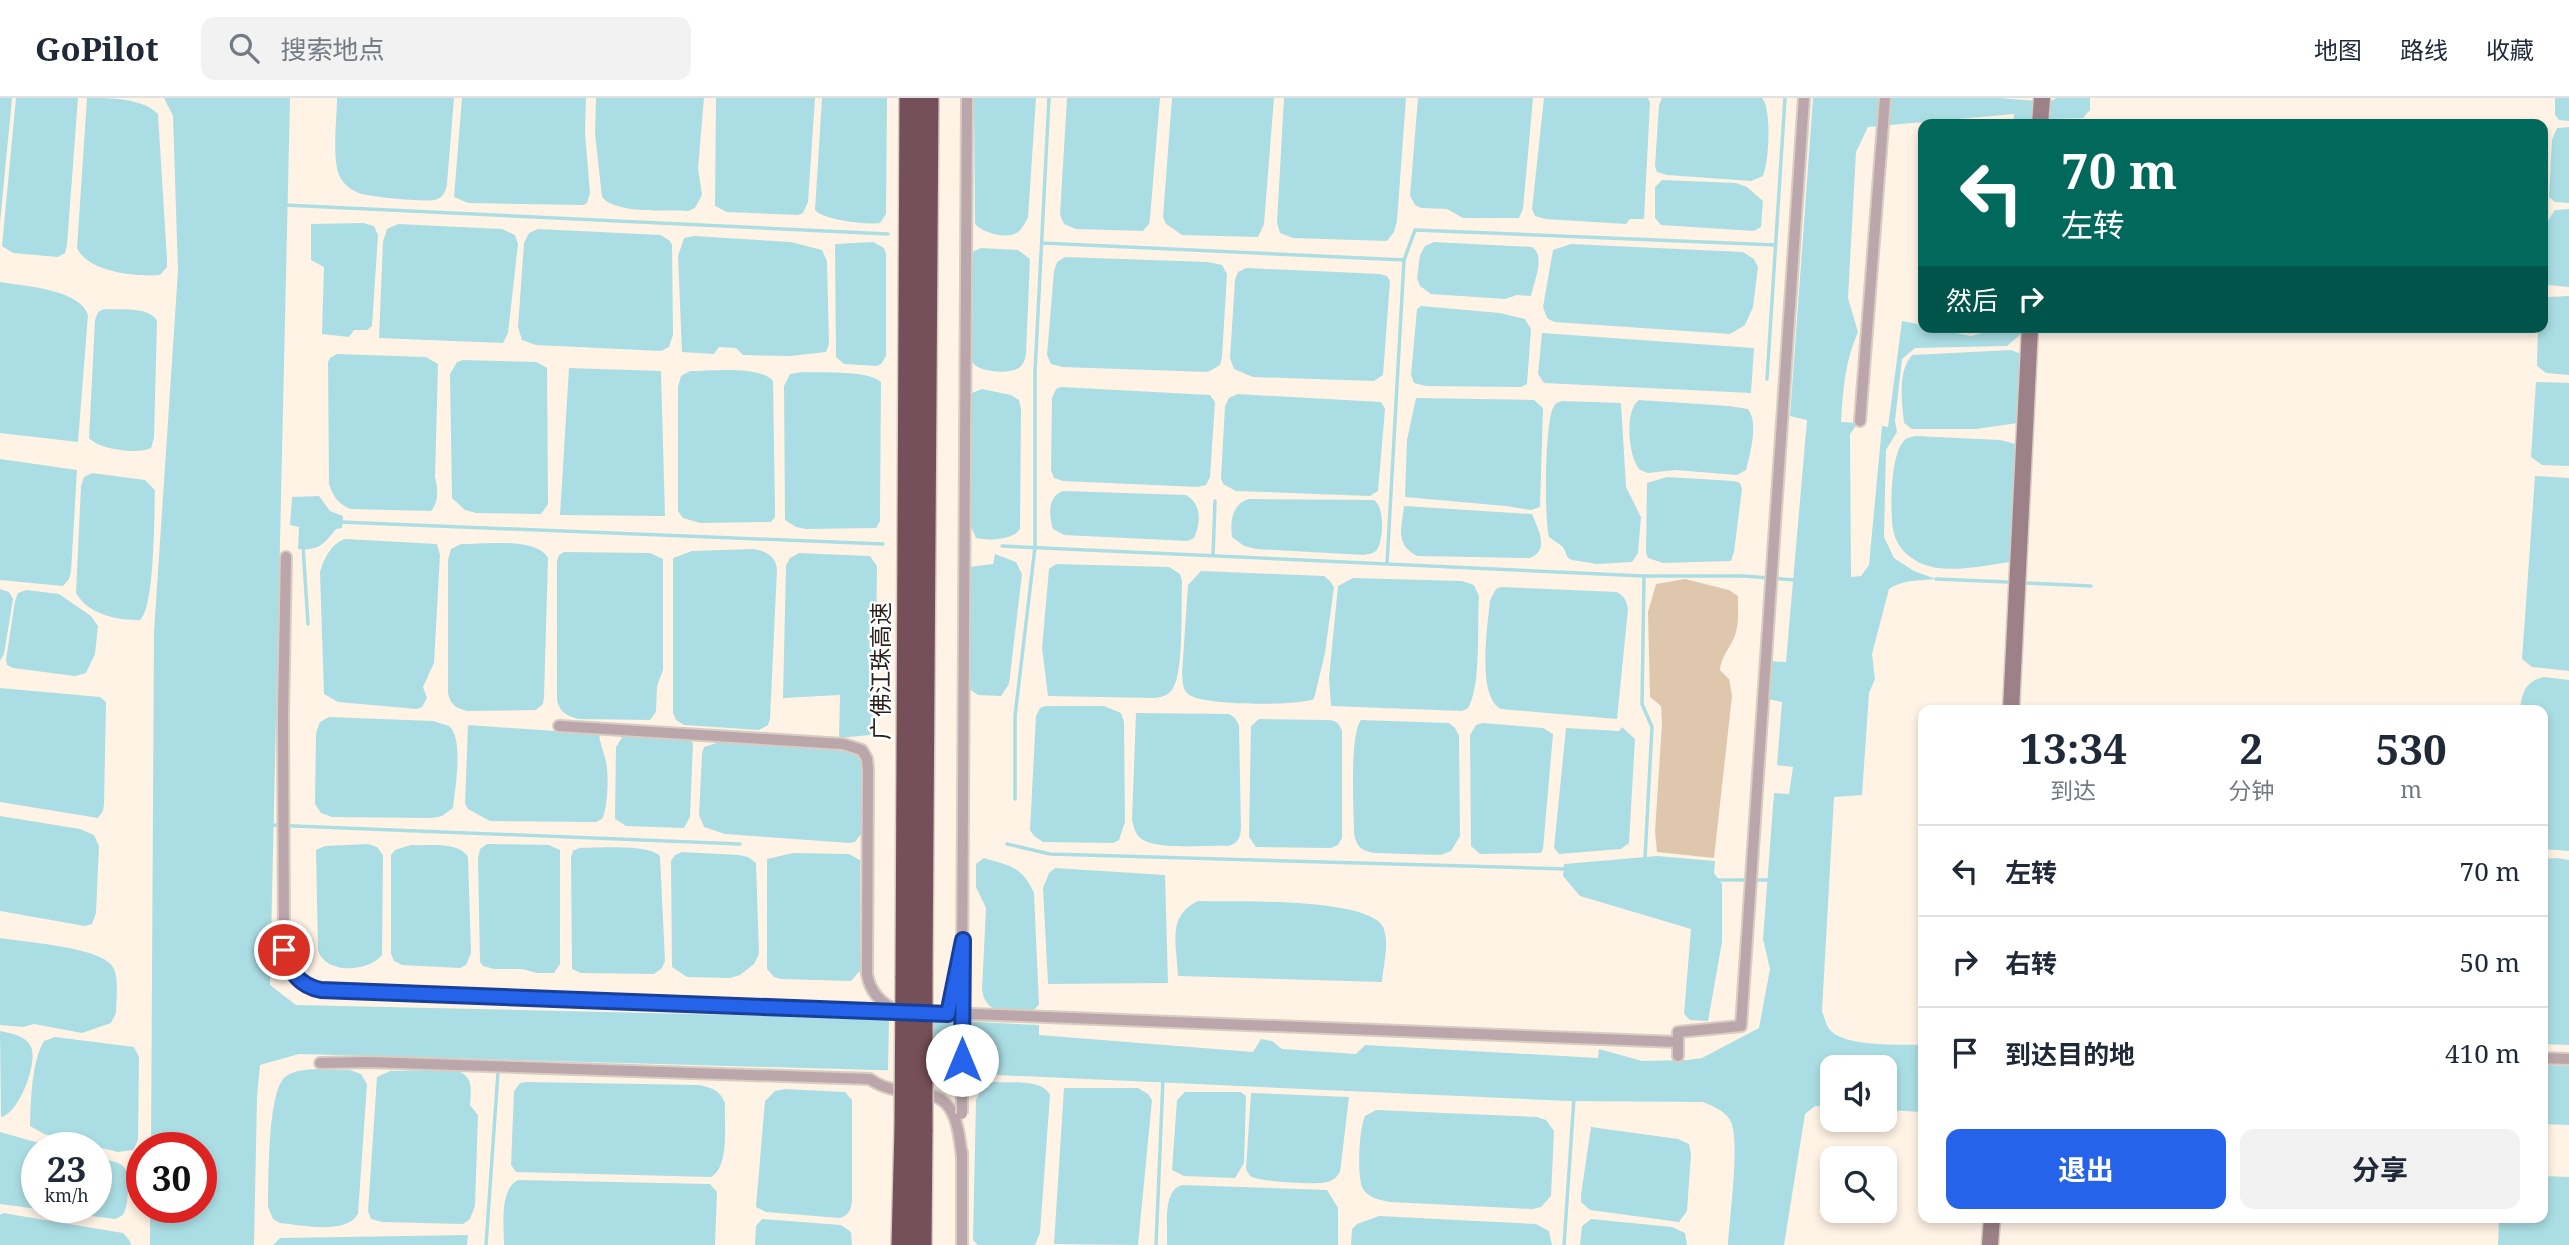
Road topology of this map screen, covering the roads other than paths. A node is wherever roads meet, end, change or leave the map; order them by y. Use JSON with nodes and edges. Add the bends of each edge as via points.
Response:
{"nodes":[{"id":1,"x":910,"y":98,"type":"edge"},
{"id":2,"x":928,"y":98,"type":"edge"},
{"id":3,"x":967,"y":98,"type":"edge"},
{"id":4,"x":1804,"y":98,"type":"edge"},
{"id":5,"x":1885,"y":98,"type":"edge"},
{"id":6,"x":2042,"y":98,"type":"edge"},
{"id":7,"x":2040,"y":119,"type":"edge"},
{"id":8,"x":2030,"y":333,"type":"edge"},
{"id":9,"x":1860,"y":421,"type":"dead end"},
{"id":10,"x":286,"y":557,"type":"dead end"},
{"id":11,"x":2011,"y":705,"type":"edge"},
{"id":12,"x":559,"y":726,"type":"dead end"},
{"id":13,"x":963,"y":940,"type":"junction"},
{"id":14,"x":914,"y":977,"type":"junction"},
{"id":15,"x":905,"y":1012,"type":"junction"},
{"id":16,"x":948,"y":1014,"type":"junction"},
{"id":17,"x":1678,"y":1042,"type":"junction"},
{"id":18,"x":1678,"y":1056,"type":"dead end"},
{"id":19,"x":2548,"y":1058,"type":"edge"},
{"id":20,"x":2569,"y":1059,"type":"edge"},
{"id":21,"x":320,"y":1063,"type":"dead end"},
{"id":22,"x":913,"y":1128,"type":"junction"},
{"id":23,"x":962,"y":1157,"type":"junction"},
{"id":24,"x":1992,"y":1223,"type":"edge"},
{"id":25,"x":902,"y":1245,"type":"edge"},
{"id":26,"x":921,"y":1245,"type":"edge"},
{"id":27,"x":962,"y":1245,"type":"edge"},
{"id":28,"x":1990,"y":1245,"type":"edge"}],
"edges":[{"from":1,"to":14,"type":"highway","name":"广佛江珠高速"},
{"from":2,"to":14,"type":"highway","name":"广佛江珠高速"},
{"from":3,"to":13,"type":"street"},
{"from":4,"to":17,"type":"street","via":[[1741,1026],[1678,1032]]},
{"from":5,"to":9,"type":"street"},
{"from":6,"to":7,"type":"street"},
{"from":8,"to":11,"type":"street"},
{"from":10,"to":15,"type":"street","via":[[284,950],[296,977],[314,988]]},
{"from":12,"to":15,"type":"street","via":[[843,744],[862,750],[868,769],[867,974],[877,997]]},
{"from":13,"to":16,"type":"street"},
{"from":13,"to":23,"type":"street","bridge":true},
{"from":14,"to":22,"type":"highway","name":"广佛江珠高速","bridge":true},
{"from":15,"to":16,"type":"street"},
{"from":16,"to":17,"type":"street"},
{"from":17,"to":18,"type":"street"},
{"from":19,"to":20,"type":"street"},
{"from":21,"to":23,"type":"street","via":[[870,1080],[892,1091],[933,1094],[946,1102],[954,1115]]},
{"from":22,"to":25,"type":"highway","name":"广佛江珠高速"},
{"from":22,"to":26,"type":"highway","name":"广佛江珠高速"},
{"from":23,"to":27,"type":"street"},
{"from":24,"to":28,"type":"street"}]}
